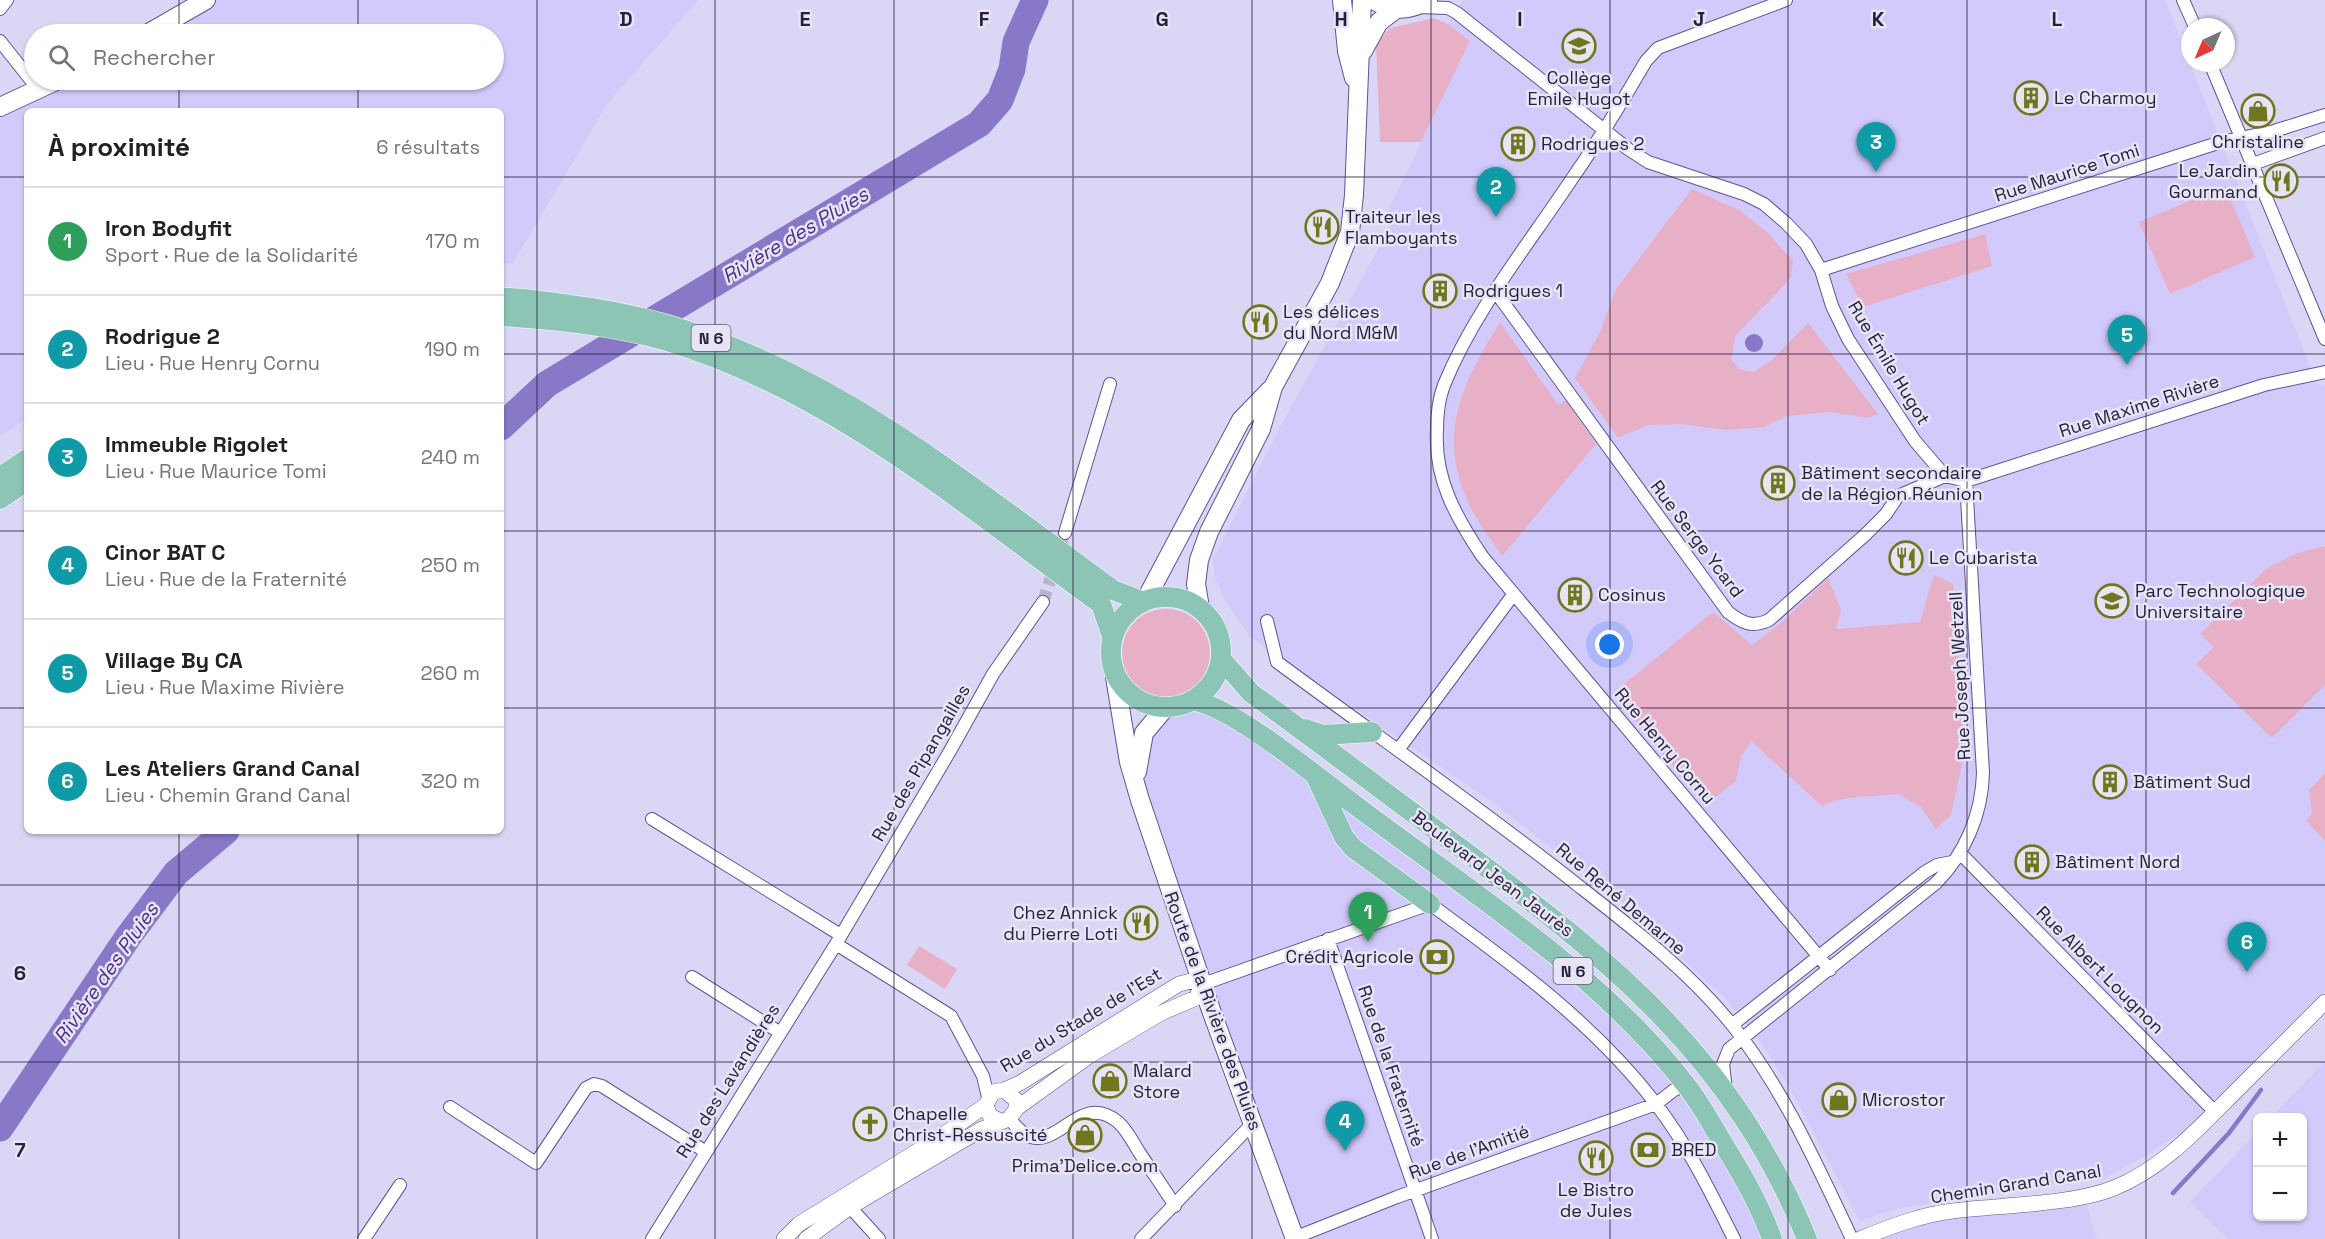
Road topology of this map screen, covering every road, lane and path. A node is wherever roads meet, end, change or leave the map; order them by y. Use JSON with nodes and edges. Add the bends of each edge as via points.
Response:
{"nodes":[{"id":1,"x":7,"y":0,"type":"edge"},
{"id":2,"x":206,"y":0,"type":"edge"},
{"id":3,"x":1342,"y":0,"type":"edge"},
{"id":4,"x":1362,"y":0,"type":"edge"},
{"id":5,"x":1373,"y":0,"type":"edge"},
{"id":6,"x":1786,"y":0,"type":"edge"},
{"id":7,"x":2183,"y":0,"type":"edge"},
{"id":8,"x":1422,"y":3,"type":"edge"},
{"id":9,"x":1447,"y":4,"type":"edge"},
{"id":10,"x":0,"y":9,"type":"edge"},
{"id":11,"x":1396,"y":9,"type":"junction"},
{"id":12,"x":2191,"y":18,"type":"edge"},
{"id":13,"x":164,"y":24,"type":"edge"},
{"id":14,"x":0,"y":41,"type":"edge"},
{"id":15,"x":1360,"y":58,"type":"junction"},
{"id":16,"x":24,"y":71,"type":"edge"},
{"id":17,"x":2214,"y":72,"type":"edge"},
{"id":18,"x":1357,"y":85,"type":"junction"},
{"id":19,"x":36,"y":90,"type":"edge"},
{"id":20,"x":0,"y":107,"type":"edge"},
{"id":21,"x":2325,"y":115,"type":"edge"},
{"id":22,"x":1603,"y":131,"type":"junction"},
{"id":23,"x":2242,"y":138,"type":"junction"},
{"id":24,"x":2325,"y":138,"type":"edge"},
{"id":25,"x":2253,"y":164,"type":"junction"},
{"id":26,"x":1821,"y":270,"type":"junction"},
{"id":27,"x":1495,"y":291,"type":"junction"},
{"id":28,"x":504,"y":298,"type":"edge"},
{"id":29,"x":504,"y":315,"type":"edge"},
{"id":30,"x":2325,"y":339,"type":"edge"},
{"id":31,"x":2325,"y":372,"type":"edge"},
{"id":32,"x":1110,"y":384,"type":"dead end"},
{"id":33,"x":1273,"y":387,"type":"junction"},
{"id":34,"x":895,"y":443,"type":"junction"},
{"id":35,"x":24,"y":461,"type":"edge"},
{"id":36,"x":1945,"y":476,"type":"junction"},
{"id":37,"x":0,"y":477,"type":"edge"},
{"id":38,"x":1966,"y":481,"type":"junction"},
{"id":39,"x":24,"y":483,"type":"edge"},
{"id":40,"x":0,"y":499,"type":"edge"},
{"id":41,"x":1065,"y":533,"type":"tunnel mouth"},
{"id":42,"x":1513,"y":595,"type":"junction"},
{"id":43,"x":1144,"y":600,"type":"junction"},
{"id":44,"x":1043,"y":603,"type":"tunnel mouth"},
{"id":45,"x":1200,"y":608,"type":"junction"},
{"id":46,"x":1267,"y":621,"type":"dead end"},
{"id":47,"x":1112,"y":636,"type":"junction"},
{"id":48,"x":1223,"y":661,"type":"junction"},
{"id":49,"x":1115,"y":677,"type":"junction"},
{"id":50,"x":1192,"y":700,"type":"junction"},
{"id":51,"x":1165,"y":708,"type":"junction"},
{"id":52,"x":1297,"y":726,"type":"junction"},
{"id":53,"x":1372,"y":732,"type":"junction"},
{"id":54,"x":1398,"y":750,"type":"junction"},
{"id":55,"x":1315,"y":775,"type":"junction"},
{"id":56,"x":1136,"y":782,"type":"junction"},
{"id":57,"x":652,"y":819,"type":"dead end"},
{"id":58,"x":1956,"y":857,"type":"junction"},
{"id":59,"x":1430,"y":904,"type":"junction"},
{"id":60,"x":838,"y":939,"type":"junction"},
{"id":61,"x":1328,"y":939,"type":"junction"},
{"id":62,"x":1818,"y":956,"type":"junction"},
{"id":63,"x":1830,"y":970,"type":"junction"},
{"id":64,"x":692,"y":977,"type":"dead end"},
{"id":65,"x":1203,"y":984,"type":"junction"},
{"id":66,"x":2325,"y":1002,"type":"edge"},
{"id":67,"x":1732,"y":1025,"type":"junction"},
{"id":68,"x":779,"y":1032,"type":"junction"},
{"id":69,"x":1741,"y":1038,"type":"junction"},
{"id":70,"x":1686,"y":1085,"type":"junction"},
{"id":71,"x":1726,"y":1090,"type":"junction"},
{"id":72,"x":995,"y":1095,"type":"junction"},
{"id":73,"x":1656,"y":1104,"type":"junction"},
{"id":74,"x":450,"y":1107,"type":"dead end"},
{"id":75,"x":2215,"y":1112,"type":"junction"},
{"id":76,"x":1009,"y":1116,"type":"junction"},
{"id":77,"x":1253,"y":1123,"type":"junction"},
{"id":78,"x":705,"y":1152,"type":"junction"},
{"id":79,"x":400,"y":1185,"type":"dead end"},
{"id":80,"x":1415,"y":1191,"type":"junction"},
{"id":81,"x":1176,"y":1206,"type":"junction"},
{"id":82,"x":850,"y":1207,"type":"junction"},
{"id":83,"x":1770,"y":1232,"type":"edge"},
{"id":84,"x":364,"y":1239,"type":"edge"},
{"id":85,"x":652,"y":1239,"type":"edge"},
{"id":86,"x":784,"y":1239,"type":"edge"},
{"id":87,"x":806,"y":1239,"type":"edge"},
{"id":88,"x":879,"y":1239,"type":"edge"},
{"id":89,"x":1141,"y":1239,"type":"edge"},
{"id":90,"x":1294,"y":1239,"type":"edge"},
{"id":91,"x":1432,"y":1239,"type":"edge"},
{"id":92,"x":1734,"y":1239,"type":"edge"},
{"id":93,"x":1807,"y":1239,"type":"edge"},
{"id":94,"x":1852,"y":1239,"type":"edge"},
{"id":95,"x":1860,"y":1239,"type":"edge"}],
"edges":[{"from":1,"to":10,"type":"street"},
{"from":2,"to":13,"type":"main road"},
{"from":3,"to":18,"type":"main road","via":[[1347,51]]},
{"from":4,"to":15,"type":"main road"},
{"from":5,"to":11,"type":"main road"},
{"from":6,"to":22,"type":"street","name":"Rue Henry Cornu","via":[[1658,48]]},
{"from":7,"to":12,"type":"street"},
{"from":8,"to":9,"type":"street","name":"Rue Émile Hugot"},
{"from":8,"to":11,"type":"main road"},
{"from":9,"to":22,"type":"street","name":"Rue Émile Hugot"},
{"from":11,"to":15,"type":"main road","via":[[1371,32]]},
{"from":14,"to":16,"type":"street"},
{"from":15,"to":18,"type":"main road"},
{"from":17,"to":23,"type":"street"},
{"from":18,"to":33,"type":"main road","via":[[1350,232],[1330,282]]},
{"from":19,"to":20,"type":"main road"},
{"from":21,"to":23,"type":"street","name":"Rue Maurice Tomi"},
{"from":22,"to":26,"type":"street","name":"Rue Émile Hugot","via":[[1648,162],[1764,204],[1806,244]]},
{"from":22,"to":27,"type":"street","name":"Rue Henry Cornu"},
{"from":23,"to":25,"type":"street"},
{"from":23,"to":26,"type":"street","name":"Rue Maurice Tomi"},
{"from":24,"to":25,"type":"street"},
{"from":25,"to":30,"type":"street"},
{"from":26,"to":36,"type":"street","name":"Rue Émile Hugot","via":[[1848,339],[1915,441]]},
{"from":27,"to":36,"type":"street","name":"Rue Serge Ycard","via":[[1728,612],[1742,623],[1757,626],[1769,620],[1886,514],[1898,496]]},
{"from":27,"to":42,"type":"street","name":"Rue Henry Cornu","via":[[1443,388],[1436,432],[1442,482],[1456,518]]},
{"from":28,"to":34,"type":"main road","number":"N 6","via":[[604,309],[674,325],[738,347],[842,399]]},
{"from":29,"to":34,"type":"main road","number":"N 6","via":[[599,327],[667,341],[774,383]]},
{"from":31,"to":38,"type":"street","name":"Rue Maxime Rivière","via":[[2264,384]]},
{"from":32,"to":41,"type":"street"},
{"from":33,"to":43,"type":"main road","via":[[1242,420]]},
{"from":33,"to":45,"type":"main road","via":[[1261,429],[1199,560],[1196,590]]},
{"from":34,"to":43,"type":"main road","number":"N 6","via":[[1113,590]]},
{"from":34,"to":47,"type":"main road","number":"N 6","via":[[1101,604]]},
{"from":35,"to":37,"type":"main road"},
{"from":36,"to":38,"type":"street"},
{"from":38,"to":58,"type":"street","name":"Rue Joseph Wetzell","via":[[1983,773],[1981,800]]},
{"from":39,"to":40,"type":"main road"},
{"from":42,"to":54,"type":"street"},
{"from":42,"to":62,"type":"street","name":"Rue Henry Cornu"},
{"from":43,"to":45,"type":"main road","number":"N 6","via":[[1179,597]]},
{"from":43,"to":47,"type":"main road"},
{"from":44,"to":60,"type":"street","name":"Rue des Pipangailles","via":[[993,674]]},
{"from":45,"to":48,"type":"main road","via":[[1216,627]]},
{"from":46,"to":53,"type":"street","name":"Rue René Demarne","via":[[1277,662]]},
{"from":47,"to":49,"type":"main road","number":"N 6","via":[[1110,654]]},
{"from":48,"to":50,"type":"main road","via":[[1213,681]]},
{"from":48,"to":52,"type":"main road","name":"Boulevard Jean Jaurès","number":"N 6","via":[[1251,693]]},
{"from":49,"to":51,"type":"main road","via":[[1128,693],[1145,704]]},
{"from":49,"to":56,"type":"main road"},
{"from":50,"to":51,"type":"main road"},
{"from":50,"to":55,"type":"main road","name":"Boulevard Jean Jaurès","number":"N 6","via":[[1233,717]]},
{"from":51,"to":56,"type":"main road","via":[[1144,733]]},
{"from":52,"to":53,"type":"main road","via":[[1323,735]]},
{"from":52,"to":71,"type":"main road","name":"Boulevard Jean Jaurès","number":"N 6","via":[[1563,925],[1659,1012]]},
{"from":53,"to":54,"type":"street","name":"Rue René Demarne"},
{"from":54,"to":67,"type":"street","name":"Rue René Demarne","via":[[1490,815],[1643,936]]},
{"from":55,"to":59,"type":"main road","via":[[1353,848]]},
{"from":55,"to":70,"type":"main road","name":"Boulevard Jean Jaurès","number":"N 6","via":[[1563,962],[1627,1020]]},
{"from":56,"to":65,"type":"main road","name":"Route de la Rivière des Pluies"},
{"from":57,"to":60,"type":"street"},
{"from":58,"to":62,"type":"street","via":[[1925,872]]},
{"from":58,"to":63,"type":"street","name":"Rue Joseph Wetzell","via":[[1936,883]]},
{"from":58,"to":75,"type":"street","name":"Rue Albert Lougnon"},
{"from":59,"to":61,"type":"street"},
{"from":59,"to":73,"type":"street","via":[[1549,995],[1614,1056]]},
{"from":60,"to":68,"type":"street","name":"Rue des Lavandières"},
{"from":60,"to":72,"type":"street","via":[[951,1016]]},
{"from":61,"to":65,"type":"street"},
{"from":61,"to":80,"type":"street","name":"Rue de la Fraternité"},
{"from":62,"to":63,"type":"street","name":"Rue Henry Cornu"},
{"from":62,"to":67,"type":"street"},
{"from":63,"to":69,"type":"street","name":"Rue Joseph Wetzell"},
{"from":64,"to":68,"type":"street"},
{"from":65,"to":72,"type":"street","name":"Rue du Stade de l'Est","via":[[1179,984]]},
{"from":65,"to":76,"type":"street","name":"Rue du Stade de l'Est","via":[[1196,998],[1161,1013],[1089,1056]]},
{"from":65,"to":77,"type":"main road","name":"Route de la Rivière des Pluies"},
{"from":66,"to":75,"type":"street","name":"Chemin Grand Canal"},
{"from":67,"to":69,"type":"street","name":"Rue René Demarne"},
{"from":68,"to":78,"type":"street","name":"Rue des Lavandières"},
{"from":69,"to":71,"type":"street","name":"Rue Joseph Wetzell","via":[[1723,1064]]},
{"from":69,"to":94,"type":"street","name":"Rue René Demarne","via":[[1797,1125]]},
{"from":70,"to":73,"type":"street","name":"Rue de l'Amitié"},
{"from":70,"to":83,"type":"main road","name":"Boulevard Jean Jaurès","number":"N 6","via":[[1748,1184]]},
{"from":71,"to":93,"type":"main road","name":"Boulevard Jean Jaurès","number":"N 6","via":[[1773,1165]]},
{"from":72,"to":76,"type":"street","via":[[1012,1093]]},
{"from":72,"to":76,"type":"street","via":[[990,1116]]},
{"from":72,"to":86,"type":"street","name":"Rue du Stade de l'Est","via":[[937,1139],[799,1224]]},
{"from":73,"to":80,"type":"street","name":"Rue de l'Amitié"},
{"from":73,"to":92,"type":"street","via":[[1690,1154]]},
{"from":74,"to":78,"type":"street","via":[[536,1163],[585,1088],[594,1084]]},
{"from":75,"to":95,"type":"street","name":"Chemin Grand Canal","via":[[2162,1161],[2113,1189],[2084,1196],[1949,1211]]},
{"from":76,"to":81,"type":"street","via":[[1025,1134],[1047,1138],[1087,1114],[1108,1116],[1124,1130]]},
{"from":76,"to":82,"type":"street","name":"Rue du Stade de l'Est"},
{"from":77,"to":81,"type":"street"},
{"from":77,"to":90,"type":"main road","name":"Route de la Rivière des Pluies"},
{"from":78,"to":85,"type":"street","name":"Rue des Lavandières"},
{"from":79,"to":84,"type":"street"},
{"from":80,"to":90,"type":"street","name":"Rue de l'Amitié"},
{"from":80,"to":91,"type":"street","name":"Rue de la Fraternité"},
{"from":81,"to":89,"type":"street"},
{"from":82,"to":87,"type":"street","name":"Rue du Stade de l'Est"},
{"from":82,"to":88,"type":"street"}]}
